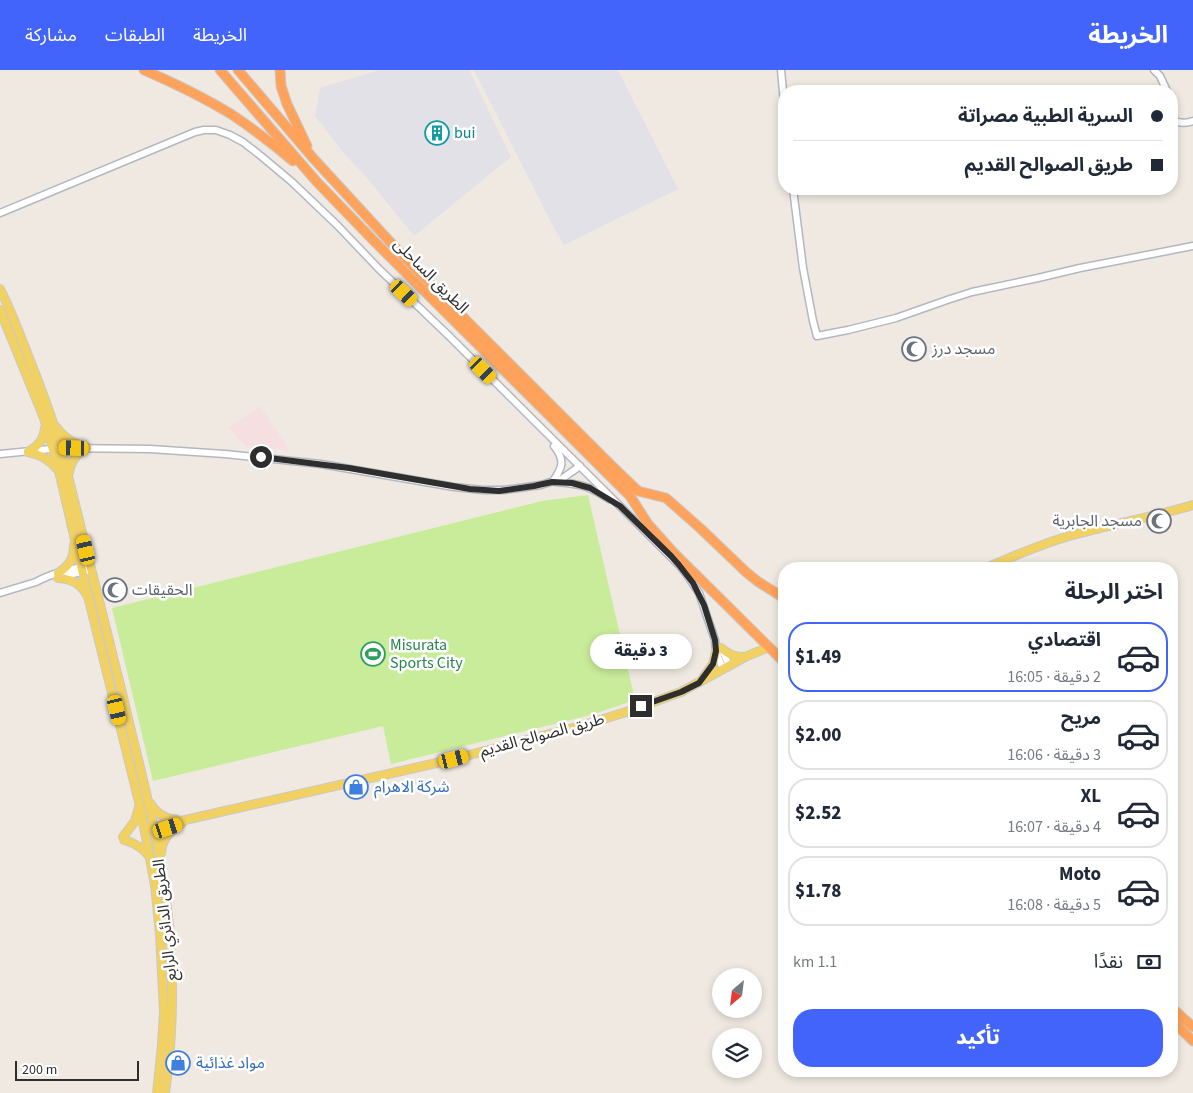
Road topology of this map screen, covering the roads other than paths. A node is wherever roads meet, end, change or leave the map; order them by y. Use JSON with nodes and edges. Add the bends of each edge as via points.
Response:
{"nodes":[{"id":1,"x":144,"y":70,"type":"edge"},
{"id":2,"x":220,"y":70,"type":"edge"},
{"id":3,"x":238,"y":70,"type":"edge"},
{"id":4,"x":280,"y":70,"type":"edge"},
{"id":5,"x":780,"y":70,"type":"edge"},
{"id":6,"x":1154,"y":70,"type":"edge"},
{"id":7,"x":782,"y":85,"type":"edge"},
{"id":8,"x":1164,"y":85,"type":"edge"},
{"id":9,"x":1193,"y":121,"type":"edge"},
{"id":10,"x":1178,"y":122,"type":"edge"},
{"id":11,"x":313,"y":158,"type":"junction"},
{"id":12,"x":317,"y":182,"type":"junction"},
{"id":13,"x":794,"y":195,"type":"edge"},
{"id":14,"x":0,"y":213,"type":"edge"},
{"id":15,"x":1193,"y":246,"type":"edge"},
{"id":16,"x":0,"y":289,"type":"edge"},
{"id":17,"x":0,"y":310,"type":"edge"},
{"id":18,"x":553,"y":406,"type":"junction"},
{"id":19,"x":546,"y":413,"type":"junction"},
{"id":20,"x":44,"y":418,"type":"junction"},
{"id":21,"x":54,"y":423,"type":"junction"},
{"id":22,"x":540,"y":427,"type":"junction"},
{"id":23,"x":52,"y":448,"type":"junction"},
{"id":24,"x":61,"y":448,"type":"junction"},
{"id":25,"x":87,"y":448,"type":"junction"},
{"id":26,"x":28,"y":452,"type":"junction"},
{"id":27,"x":0,"y":454,"type":"edge"},
{"id":28,"x":580,"y":466,"type":"junction"},
{"id":29,"x":64,"y":476,"type":"junction"},
{"id":30,"x":552,"y":482,"type":"junction"},
{"id":31,"x":1193,"y":505,"type":"edge"},
{"id":32,"x":620,"y":506,"type":"junction"},
{"id":33,"x":73,"y":530,"type":"junction"},
{"id":34,"x":1000,"y":562,"type":"edge"},
{"id":35,"x":86,"y":568,"type":"junction"},
{"id":36,"x":58,"y":576,"type":"junction"},
{"id":37,"x":0,"y":593,"type":"edge"},
{"id":38,"x":778,"y":594,"type":"edge"},
{"id":39,"x":89,"y":600,"type":"junction"},
{"id":40,"x":769,"y":647,"type":"junction"},
{"id":41,"x":719,"y":650,"type":"junction"},
{"id":42,"x":778,"y":656,"type":"edge"},
{"id":43,"x":745,"y":657,"type":"junction"},
{"id":44,"x":726,"y":667,"type":"junction"},
{"id":45,"x":699,"y":683,"type":"junction"},
{"id":46,"x":147,"y":798,"type":"junction"},
{"id":47,"x":140,"y":806,"type":"junction"},
{"id":48,"x":183,"y":821,"type":"junction"},
{"id":49,"x":150,"y":831,"type":"junction"},
{"id":50,"x":151,"y":857,"type":"junction"},
{"id":51,"x":160,"y":860,"type":"junction"},
{"id":52,"x":1178,"y":1014,"type":"edge"},
{"id":53,"x":1178,"y":1026,"type":"edge"},
{"id":54,"x":1193,"y":1028,"type":"edge"},
{"id":55,"x":1193,"y":1041,"type":"edge"},
{"id":56,"x":157,"y":1093,"type":"edge"},
{"id":57,"x":166,"y":1093,"type":"edge"}],
"edges":[{"from":1,"to":12,"type":"highway","via":[[232,115]]},
{"from":2,"to":12,"type":"highway","name":"الطريق الساحلى"},
{"from":3,"to":11,"type":"highway","name":"الطريق الساحلى"},
{"from":4,"to":11,"type":"highway","via":[[287,104]]},
{"from":5,"to":7,"type":"street"},
{"from":6,"to":8,"type":"street"},
{"from":9,"to":10,"type":"street"},
{"from":11,"to":18,"type":"highway","name":"الطريق الساحلى","via":[[403,256]]},
{"from":12,"to":19,"type":"highway","name":"الطريق الساحلى"},
{"from":13,"to":15,"type":"street","via":[[803,268],[817,336],[896,318],[972,292]]},
{"from":14,"to":22,"type":"street","via":[[189,133],[204,130],[223,132],[237,138],[292,182]]},
{"from":16,"to":21,"type":"main road","name":"الطريق الدائري الرابع"},
{"from":17,"to":20,"type":"main road","name":"الطريق الدائري الرابع"},
{"from":18,"to":19,"type":"highway"},
{"from":18,"to":38,"type":"highway","name":"الطريق الساحلى","via":[[638,491],[666,498],[746,572]]},
{"from":19,"to":40,"type":"highway","name":"الطريق الساحلى","via":[[630,496],[648,524]]},
{"from":20,"to":23,"type":"main road","name":"الطريق الدائري الرابع"},
{"from":20,"to":26,"type":"main road","via":[[42,440]]},
{"from":21,"to":24,"type":"main road","name":"الطريق الدائري الرابع"},
{"from":21,"to":25,"type":"main road","via":[[71,442]]},
{"from":22,"to":28,"type":"street"},
{"from":22,"to":30,"type":"street","via":[[562,462]]},
{"from":23,"to":24,"type":"street"},
{"from":23,"to":26,"type":"street"},
{"from":23,"to":29,"type":"main road","name":"الطريق الدائري الرابع"},
{"from":24,"to":25,"type":"street"},
{"from":24,"to":29,"type":"main road","name":"الطريق الدائري الرابع"},
{"from":25,"to":29,"type":"main road","via":[[73,460]]},
{"from":25,"to":30,"type":"street","via":[[150,449],[287,460],[483,490],[511,490]]},
{"from":26,"to":27,"type":"street"},
{"from":26,"to":29,"type":"main road","via":[[49,460]]},
{"from":28,"to":30,"type":"street"},
{"from":28,"to":32,"type":"street"},
{"from":29,"to":33,"type":"main road","name":"الطريق الدائري الرابع"},
{"from":29,"to":35,"type":"main road","name":"الطريق الدائري الرابع"},
{"from":30,"to":32,"type":"street","via":[[584,485]]},
{"from":31,"to":34,"type":"main road","via":[[1072,535]]},
{"from":32,"to":41,"type":"street","via":[[687,575],[699,593]]},
{"from":33,"to":35,"type":"main road","name":"الطريق الدائري الرابع"},
{"from":33,"to":36,"type":"main road","via":[[72,558]]},
{"from":35,"to":36,"type":"street"},
{"from":35,"to":39,"type":"main road","name":"الطريق الدائري الرابع"},
{"from":35,"to":46,"type":"main road","name":"الطريق الدائري الرابع"},
{"from":36,"to":37,"type":"street"},
{"from":36,"to":39,"type":"main road","via":[[79,584]]},
{"from":39,"to":47,"type":"main road","name":"الطريق الدائري الرابع"},
{"from":40,"to":42,"type":"highway","name":"الطريق الساحلى"},
{"from":40,"to":43,"type":"main road","name":"طريق الصوالح القديم"},
{"from":41,"to":43,"type":"main road","via":[[735,657]]},
{"from":41,"to":44,"type":"street"},
{"from":41,"to":45,"type":"main road"},
{"from":43,"to":44,"type":"main road","name":"طريق الصوالح القديم"},
{"from":44,"to":45,"type":"main road","name":"طريق الصوالح القديم"},
{"from":45,"to":48,"type":"main road","name":"طريق الصوالح القديم","via":[[581,726],[454,759]]},
{"from":46,"to":48,"type":"main road","via":[[157,813]]},
{"from":46,"to":49,"type":"main road","name":"الطريق الدائري الرابع"},
{"from":47,"to":49,"type":"main road","name":"الطريق الدائري الرابع"},
{"from":47,"to":50,"type":"main road","via":[[123,839],[144,849]]},
{"from":48,"to":49,"type":"main road","name":"طريق الصوالح القديم"},
{"from":48,"to":51,"type":"main road","via":[[164,840]]},
{"from":49,"to":50,"type":"main road","name":"الطريق الدائري الرابع"},
{"from":49,"to":51,"type":"main road","name":"الطريق الدائري الرابع"},
{"from":50,"to":56,"type":"main road","name":"الطريق الدائري الرابع","via":[[160,929],[164,1012]]},
{"from":51,"to":57,"type":"main road","name":"الطريق الدائري الرابع","via":[[172,971],[171,1050]]},
{"from":52,"to":54,"type":"highway"},
{"from":53,"to":55,"type":"highway"}]}
